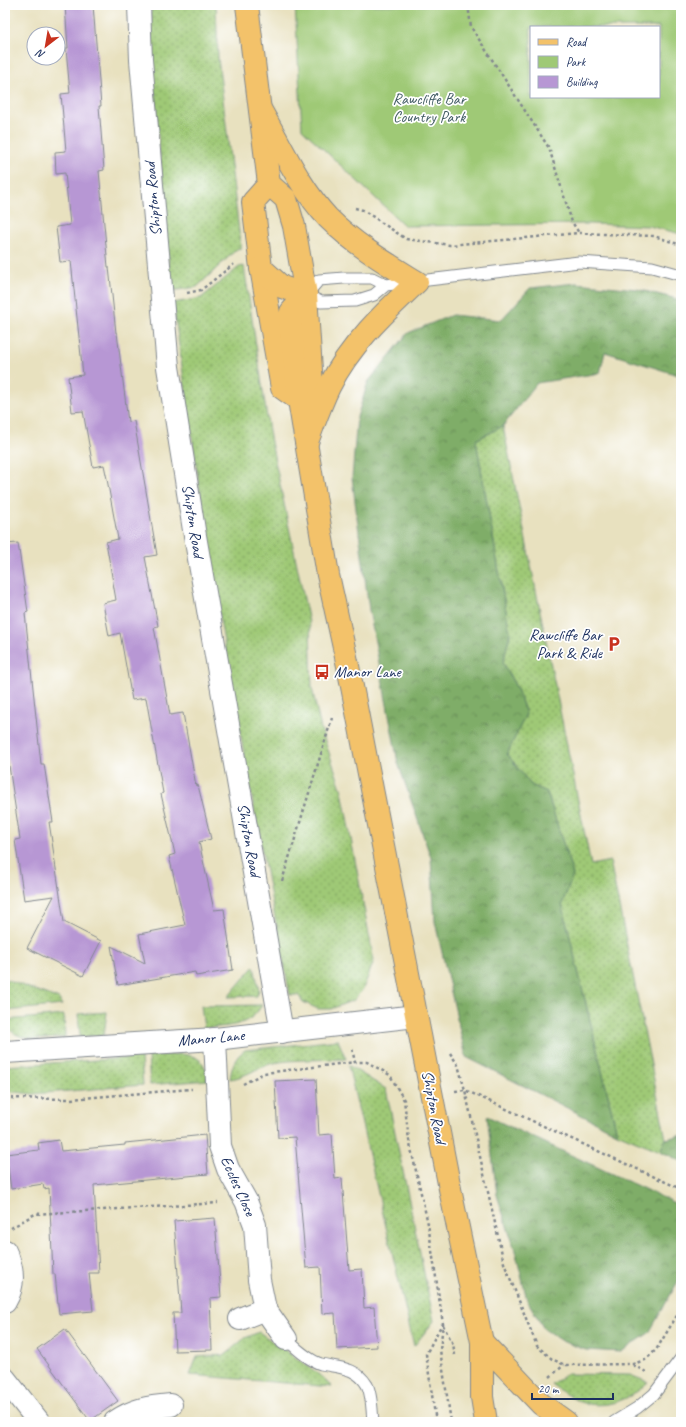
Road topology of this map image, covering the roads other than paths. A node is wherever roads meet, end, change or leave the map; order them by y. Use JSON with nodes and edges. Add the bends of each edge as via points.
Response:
{"nodes":[{"id":1,"x":139,"y":5,"type":"edge"},
{"id":2,"x":247,"y":5,"type":"edge"},
{"id":3,"x":260,"y":109,"type":"junction"},
{"id":4,"x":269,"y":184,"type":"junction"},
{"id":5,"x":261,"y":268,"type":"junction"},
{"id":6,"x":681,"y":275,"type":"edge"},
{"id":7,"x":417,"y":282,"type":"junction"},
{"id":8,"x":386,"y":285,"type":"junction"},
{"id":9,"x":306,"y":295,"type":"junction"},
{"id":10,"x":299,"y":400,"type":"junction"},
{"id":11,"x":307,"y":442,"type":"junction"},
{"id":12,"x":416,"y":1016,"type":"junction"},
{"id":13,"x":282,"y":1032,"type":"junction"},
{"id":14,"x":215,"y":1038,"type":"junction"},
{"id":15,"x":5,"y":1052,"type":"edge"},
{"id":16,"x":5,"y":1251,"type":"edge"},
{"id":17,"x":5,"y":1302,"type":"edge"},
{"id":18,"x":265,"y":1309,"type":"junction"},
{"id":19,"x":240,"y":1319,"type":"dead end"},
{"id":20,"x":286,"y":1339,"type":"joint"},
{"id":21,"x":482,"y":1342,"type":"junction"},
{"id":22,"x":681,"y":1358,"type":"edge"},
{"id":23,"x":5,"y":1379,"type":"edge"},
{"id":24,"x":171,"y":1405,"type":"dead end"},
{"id":25,"x":39,"y":1422,"type":"edge"},
{"id":26,"x":115,"y":1422,"type":"edge"},
{"id":27,"x":373,"y":1422,"type":"edge"},
{"id":28,"x":486,"y":1422,"type":"edge"},
{"id":29,"x":566,"y":1422,"type":"edge"},
{"id":30,"x":614,"y":1422,"type":"edge"}],
"edges":[{"from":1,"to":13,"type":"street","name":"Shipton Road","via":[[141,68],[168,367]]},
{"from":2,"to":3,"type":"main road"},
{"from":3,"to":4,"type":"main road"},
{"from":3,"to":7,"type":"main road","via":[[307,190],[327,217],[378,258]]},
{"from":4,"to":5,"type":"main road","via":[[253,202]]},
{"from":4,"to":9,"type":"main road","via":[[286,199],[294,226]]},
{"from":5,"to":9,"type":"main road","via":[[282,287]]},
{"from":5,"to":10,"type":"main road","via":[[282,388]]},
{"from":6,"to":7,"type":"lane","via":[[652,267],[579,262]]},
{"from":7,"to":8,"type":"lane"},
{"from":7,"to":11,"type":"main road","via":[[390,307],[352,351],[329,387]]},
{"from":8,"to":9,"type":"lane","via":[[374,295],[355,301],[320,302]]},
{"from":8,"to":9,"type":"lane","via":[[372,278],[319,280]]},
{"from":9,"to":10,"type":"main road","via":[[312,385]]},
{"from":10,"to":11,"type":"main road","name":"Shipton Road"},
{"from":11,"to":12,"type":"main road","name":"Shipton Road","via":[[328,575],[350,673]]},
{"from":12,"to":13,"type":"street","name":"Manor Lane"},
{"from":12,"to":21,"type":"main road","name":"Shipton Road"},
{"from":13,"to":14,"type":"street","name":"Manor Lane"},
{"from":14,"to":15,"type":"street","name":"Manor Lane"},
{"from":14,"to":18,"type":"street","name":"Eccles Close","via":[[220,1146],[228,1169],[246,1201],[255,1225],[259,1280]]},
{"from":16,"to":17,"type":"street","via":[[13,1276],[11,1292]]},
{"from":18,"to":19,"type":"street"},
{"from":18,"to":20,"type":"street","name":"Eccles Close"},
{"from":20,"to":27,"type":"lane","via":[[320,1364],[342,1367],[358,1373],[368,1386]]},
{"from":21,"to":28,"type":"main road","name":"Shipton Road","via":[[482,1397]]},
{"from":21,"to":29,"type":"main road","via":[[541,1404]]},
{"from":22,"to":30,"type":"lane","via":[[654,1394],[638,1408]]},
{"from":23,"to":25,"type":"street"},
{"from":24,"to":26,"type":"street","via":[[144,1407],[125,1414]]}]}
